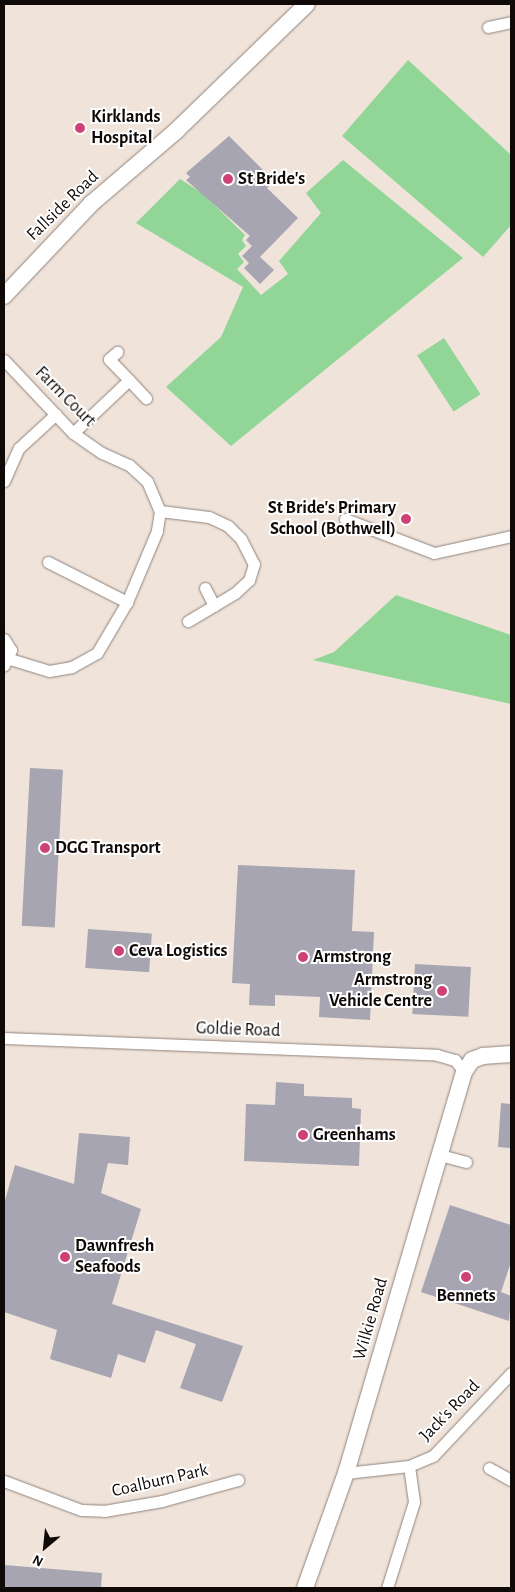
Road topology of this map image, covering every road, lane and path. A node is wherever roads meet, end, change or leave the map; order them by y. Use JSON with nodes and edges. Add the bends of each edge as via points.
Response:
{"nodes":[{"id":1,"x":307,"y":4,"type":"edge"},
{"id":2,"x":511,"y":22,"type":"edge"},
{"id":3,"x":488,"y":27,"type":"dead end"},
{"id":4,"x":4,"y":296,"type":"edge"},
{"id":5,"x":117,"y":352,"type":"dead end"},
{"id":6,"x":4,"y":360,"type":"edge"},
{"id":7,"x":129,"y":380,"type":"junction"},
{"id":8,"x":146,"y":398,"type":"dead end"},
{"id":9,"x":56,"y":414,"type":"junction"},
{"id":10,"x":73,"y":433,"type":"junction"},
{"id":11,"x":4,"y":481,"type":"edge"},
{"id":12,"x":160,"y":511,"type":"junction"},
{"id":13,"x":345,"y":519,"type":"dead end"},
{"id":14,"x":511,"y":536,"type":"edge"},
{"id":15,"x":48,"y":562,"type":"dead end"},
{"id":16,"x":205,"y":588,"type":"dead end"},
{"id":17,"x":127,"y":602,"type":"junction"},
{"id":18,"x":214,"y":606,"type":"junction"},
{"id":19,"x":188,"y":621,"type":"dead end"},
{"id":20,"x":4,"y":639,"type":"edge"},
{"id":21,"x":7,"y":662,"type":"edge"},
{"id":22,"x":4,"y":1038,"type":"edge"},
{"id":23,"x":511,"y":1054,"type":"edge"},
{"id":24,"x":468,"y":1066,"type":"junction"},
{"id":25,"x":440,"y":1155,"type":"junction"},
{"id":26,"x":466,"y":1162,"type":"dead end"},
{"id":27,"x":511,"y":1373,"type":"edge"},
{"id":28,"x":410,"y":1466,"type":"junction"},
{"id":29,"x":489,"y":1468,"type":"dead end"},
{"id":30,"x":346,"y":1473,"type":"junction"},
{"id":31,"x":238,"y":1480,"type":"dead end"},
{"id":32,"x":511,"y":1480,"type":"edge"},
{"id":33,"x":4,"y":1481,"type":"edge"},
{"id":34,"x":305,"y":1588,"type":"edge"},
{"id":35,"x":387,"y":1588,"type":"edge"}],
"edges":[{"from":1,"to":4,"type":"street","name":"Fallside Road","via":[[176,131],[92,203]]},
{"from":2,"to":3,"type":"street"},
{"from":5,"to":7,"type":"street","via":[[109,359]]},
{"from":6,"to":9,"type":"street","name":"Farm Court"},
{"from":7,"to":8,"type":"street"},
{"from":7,"to":10,"type":"street"},
{"from":9,"to":10,"type":"street","name":"Farm Court"},
{"from":9,"to":11,"type":"street","via":[[19,448]]},
{"from":10,"to":12,"type":"street","name":"Farm Court","via":[[102,453],[129,465],[147,481]]},
{"from":12,"to":17,"type":"street","via":[[157,531]]},
{"from":12,"to":18,"type":"street","via":[[209,517],[228,526],[241,539],[254,564],[249,580]]},
{"from":13,"to":14,"type":"street","via":[[434,553]]},
{"from":15,"to":17,"type":"street","via":[[68,567]]},
{"from":16,"to":18,"type":"street"},
{"from":17,"to":21,"type":"street","via":[[97,653],[72,666],[49,672]]},
{"from":18,"to":19,"type":"street"},
{"from":20,"to":21,"type":"street","via":[[11,650]]},
{"from":22,"to":24,"type":"street","name":"Goldie Road","via":[[437,1055]]},
{"from":23,"to":24,"type":"street"},
{"from":24,"to":25,"type":"street","name":"Wilkie Road"},
{"from":25,"to":26,"type":"street"},
{"from":25,"to":30,"type":"street","name":"Wilkie Road"},
{"from":27,"to":28,"type":"street","name":"Jack's Road","via":[[433,1456]]},
{"from":28,"to":30,"type":"street","name":"Jack's Road"},
{"from":28,"to":35,"type":"street","via":[[414,1502]]},
{"from":29,"to":32,"type":"street"},
{"from":30,"to":34,"type":"street","name":"Wilkie Road"},
{"from":31,"to":33,"type":"street","name":"Coalburn Park","via":[[162,1501],[104,1511],[81,1510]]}]}
